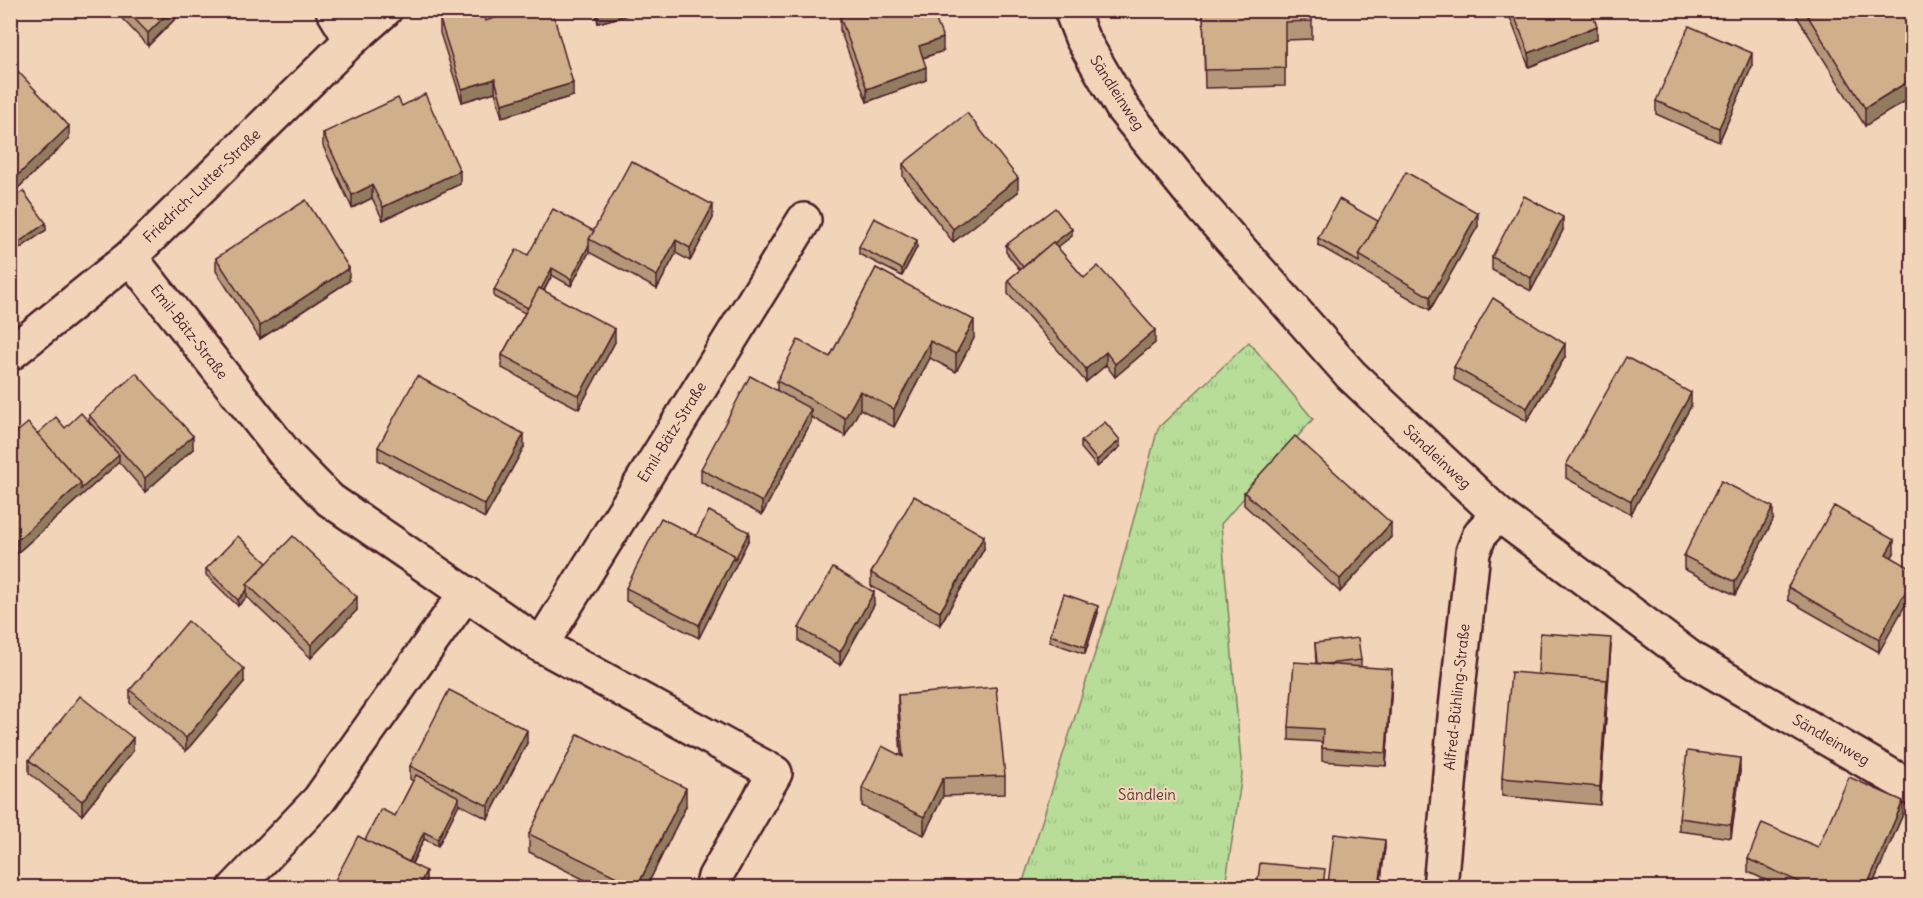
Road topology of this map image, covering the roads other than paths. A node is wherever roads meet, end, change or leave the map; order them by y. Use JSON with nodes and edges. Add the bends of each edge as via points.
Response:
{"nodes":[{"id":1,"x":333,"y":10,"type":"edge"},
{"id":2,"x":385,"y":10,"type":"edge"},
{"id":3,"x":1071,"y":10,"type":"edge"},
{"id":4,"x":351,"y":40,"type":"junction"},
{"id":5,"x":804,"y":220,"type":"dead end"},
{"id":6,"x":130,"y":257,"type":"junction"},
{"id":7,"x":10,"y":354,"type":"edge"},
{"id":8,"x":1498,"y":514,"type":"junction"},
{"id":9,"x":466,"y":593,"type":"junction"},
{"id":10,"x":541,"y":645,"type":"junction"},
{"id":11,"x":1912,"y":788,"type":"edge"},
{"id":12,"x":235,"y":888,"type":"edge"},
{"id":13,"x":712,"y":888,"type":"edge"},
{"id":14,"x":1440,"y":888,"type":"edge"}],
"edges":[{"from":1,"to":4,"type":"street"},
{"from":2,"to":4,"type":"street","name":"Friedrich-Lutter-Straße"},
{"from":3,"to":8,"type":"street","name":"Sändleinweg","via":[[1082,38],[1124,109],[1198,202],[1351,375]]},
{"from":4,"to":6,"type":"street","name":"Friedrich-Lutter-Straße"},
{"from":5,"to":10,"type":"street","name":"Emil-Bätz-Straße"},
{"from":6,"to":7,"type":"street","name":"Friedrich-Lutter-Straße"},
{"from":6,"to":9,"type":"street","name":"Emil-Bätz-Straße","via":[[287,456],[330,500]]},
{"from":8,"to":11,"type":"street","name":"Sändleinweg","via":[[1693,660]]},
{"from":8,"to":14,"type":"street","name":"Alfred-Bühling-Straße","via":[[1480,534],[1473,552]]},
{"from":9,"to":10,"type":"street","name":"Emil-Bätz-Straße"},
{"from":9,"to":12,"type":"street","via":[[319,801]]},
{"from":10,"to":13,"type":"street","name":"Emil-Bätz-Straße","via":[[775,773]]}]}
